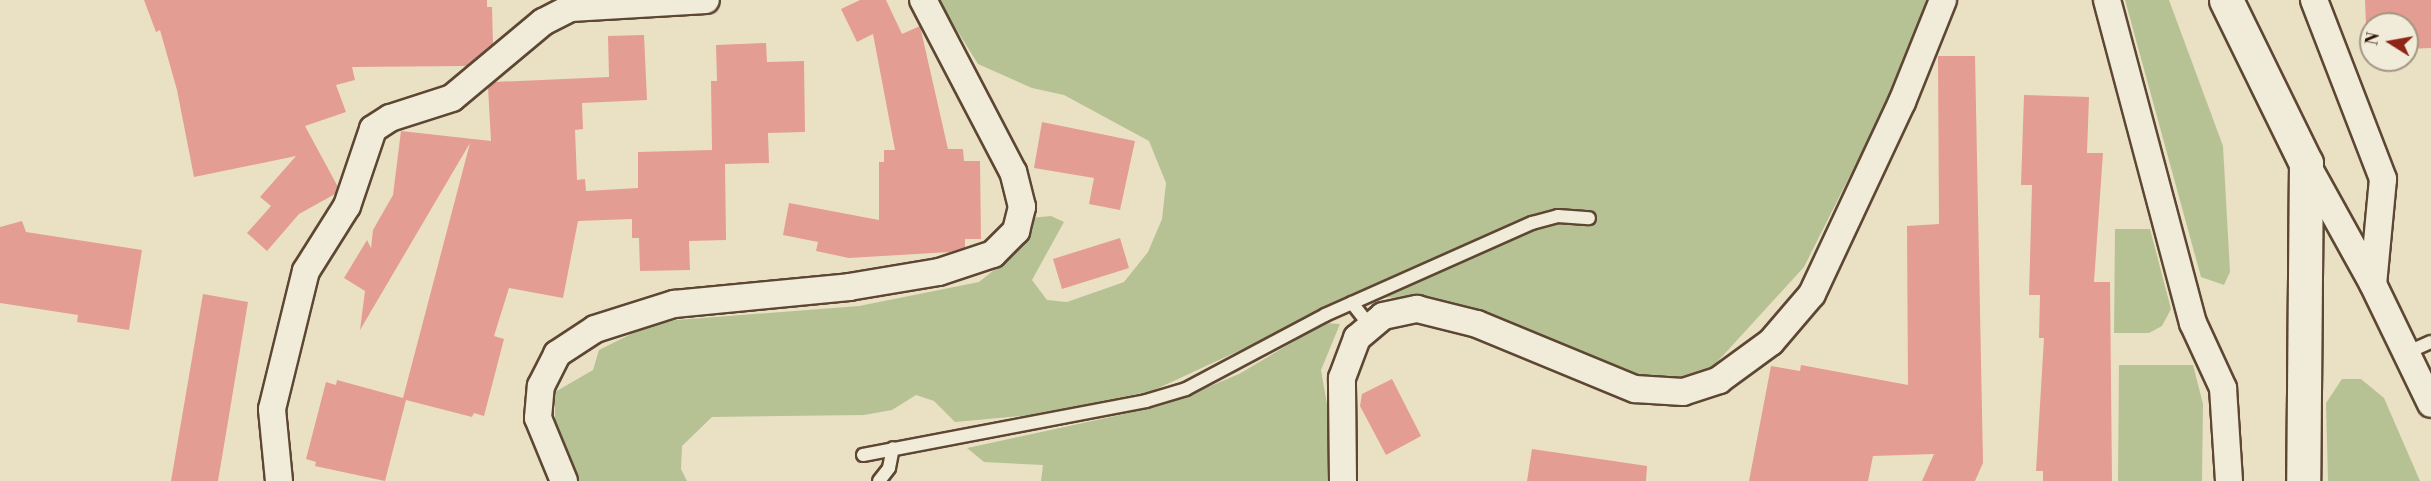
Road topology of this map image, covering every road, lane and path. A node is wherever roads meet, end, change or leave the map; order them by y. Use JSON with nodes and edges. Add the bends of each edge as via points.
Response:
{"nodes":[{"id":1,"x":706,"y":0,"type":"edge"},
{"id":2,"x":923,"y":0,"type":"edge"},
{"id":3,"x":1943,"y":0,"type":"edge"},
{"id":4,"x":2107,"y":0,"type":"edge"},
{"id":5,"x":2226,"y":0,"type":"edge"},
{"id":6,"x":2314,"y":0,"type":"edge"},
{"id":7,"x":645,"y":2,"type":"edge"},
{"id":8,"x":2306,"y":163,"type":"junction"},
{"id":9,"x":1589,"y":218,"type":"dead end"},
{"id":10,"x":2373,"y":284,"type":"junction"},
{"id":11,"x":1352,"y":303,"type":"junction"},
{"id":12,"x":1371,"y":327,"type":"junction"},
{"id":13,"x":2431,"y":342,"type":"edge"},
{"id":14,"x":2406,"y":352,"type":"junction"},
{"id":15,"x":2431,"y":404,"type":"edge"},
{"id":16,"x":893,"y":448,"type":"junction"},
{"id":17,"x":863,"y":455,"type":"dead end"},
{"id":18,"x":279,"y":481,"type":"edge"},
{"id":19,"x":564,"y":481,"type":"edge"},
{"id":20,"x":879,"y":481,"type":"edge"},
{"id":21,"x":1343,"y":481,"type":"edge"},
{"id":22,"x":2229,"y":481,"type":"edge"},
{"id":23,"x":2303,"y":481,"type":"edge"}],
"edges":[{"from":1,"to":7,"type":"street"},
{"from":2,"to":19,"type":"street","via":[[1013,172],[1022,207],[1016,231],[993,254],[939,272],[849,287],[674,303],[595,329],[557,354],[541,386],[538,418]]},
{"from":3,"to":12,"type":"street","via":[[1902,102],[1812,294],[1771,342],[1719,380],[1683,392],[1635,389],[1477,324],[1417,309],[1383,316]]},
{"from":4,"to":22,"type":"street","via":[[2193,323],[2223,388]]},
{"from":5,"to":8,"type":"main road"},
{"from":6,"to":10,"type":"street","via":[[2383,179]]},
{"from":7,"to":18,"type":"street","via":[[571,8],[543,22],[452,98],[390,118],[373,129],[347,206],[306,271],[272,409]]},
{"from":8,"to":10,"type":"street"},
{"from":8,"to":23,"type":"main road"},
{"from":9,"to":11,"type":"lane","via":[[1558,216],[1532,223]]},
{"from":10,"to":14,"type":"street"},
{"from":11,"to":12,"type":"lane"},
{"from":11,"to":16,"type":"lane","via":[[1186,389],[1146,401]]},
{"from":12,"to":21,"type":"street","via":[[1357,338],[1342,378]]},
{"from":13,"to":14,"type":"lane"},
{"from":14,"to":15,"type":"street"},
{"from":16,"to":17,"type":"lane"},
{"from":16,"to":20,"type":"lane","via":[[889,468]]}]}
